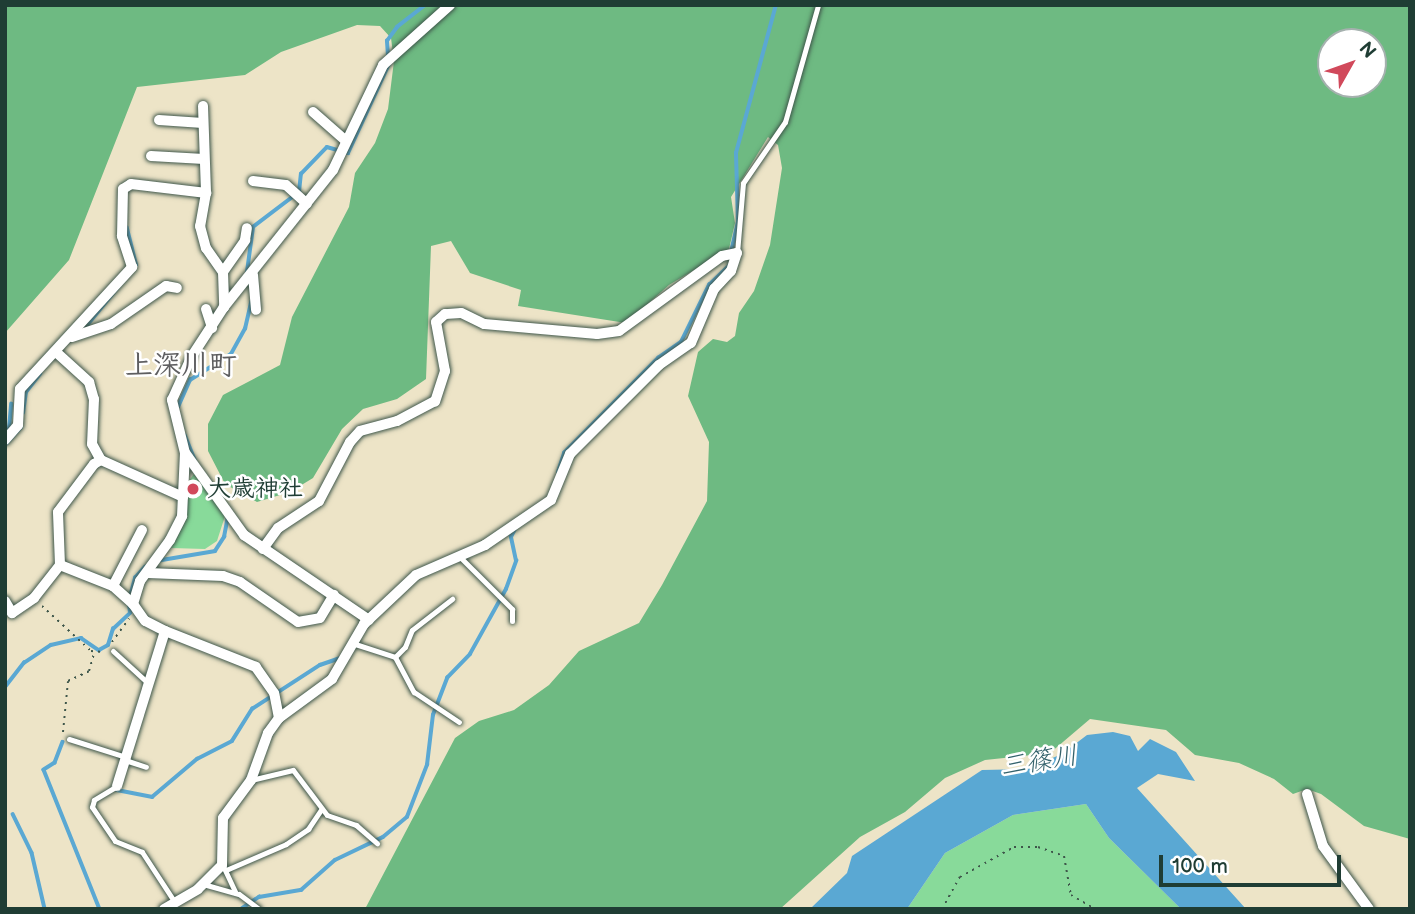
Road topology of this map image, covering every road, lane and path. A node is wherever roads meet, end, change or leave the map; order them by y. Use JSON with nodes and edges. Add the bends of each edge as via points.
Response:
{"nodes":[{"id":1,"x":450,"y":5,"type":"edge"},
{"id":2,"x":818,"y":5,"type":"edge"},
{"id":3,"x":203,"y":106,"type":"dead end"},
{"id":4,"x":313,"y":112,"type":"dead end"},
{"id":5,"x":159,"y":120,"type":"dead end"},
{"id":6,"x":203,"y":123,"type":"junction"},
{"id":7,"x":345,"y":141,"type":"junction"},
{"id":8,"x":151,"y":156,"type":"dead end"},
{"id":9,"x":204,"y":159,"type":"junction"},
{"id":10,"x":253,"y":181,"type":"dead end"},
{"id":11,"x":206,"y":193,"type":"junction"},
{"id":12,"x":307,"y":204,"type":"junction"},
{"id":13,"x":247,"y":228,"type":"dead end"},
{"id":14,"x":730,"y":255,"type":"junction"},
{"id":15,"x":223,"y":272,"type":"junction"},
{"id":16,"x":253,"y":275,"type":"junction"},
{"id":17,"x":177,"y":288,"type":"dead end"},
{"id":18,"x":224,"y":307,"type":"junction"},
{"id":19,"x":206,"y":309,"type":"dead end"},
{"id":20,"x":256,"y":310,"type":"dead end"},
{"id":21,"x":212,"y":328,"type":"junction"},
{"id":22,"x":72,"y":337,"type":"junction"},
{"id":23,"x":56,"y":352,"type":"junction"},
{"id":24,"x":5,"y":440,"type":"edge"},
{"id":25,"x":185,"y":453,"type":"junction"},
{"id":26,"x":102,"y":460,"type":"junction"},
{"id":27,"x":183,"y":497,"type":"junction"},
{"id":28,"x":142,"y":530,"type":"dead end"},
{"id":29,"x":263,"y":549,"type":"junction"},
{"id":30,"x":460,"y":557,"type":"junction"},
{"id":31,"x":60,"y":565,"type":"junction"},
{"id":32,"x":148,"y":573,"type":"junction"},
{"id":33,"x":113,"y":586,"type":"junction"},
{"id":34,"x":334,"y":595,"type":"junction"},
{"id":35,"x":35,"y":596,"type":"junction"},
{"id":36,"x":452,"y":599,"type":"dead end"},
{"id":37,"x":5,"y":601,"type":"edge"},
{"id":38,"x":135,"y":608,"type":"junction"},
{"id":39,"x":369,"y":620,"type":"junction"},
{"id":40,"x":513,"y":621,"type":"dead end"},
{"id":41,"x":165,"y":631,"type":"junction"},
{"id":42,"x":352,"y":643,"type":"junction"},
{"id":43,"x":113,"y":651,"type":"dead end"},
{"id":44,"x":94,"y":652,"type":"junction"},
{"id":45,"x":395,"y":657,"type":"junction"},
{"id":46,"x":149,"y":684,"type":"junction"},
{"id":47,"x":278,"y":718,"type":"junction"},
{"id":48,"x":459,"y":722,"type":"dead end"},
{"id":49,"x":66,"y":740,"type":"joint"},
{"id":50,"x":126,"y":759,"type":"junction"},
{"id":51,"x":146,"y":767,"type":"dead end"},
{"id":52,"x":251,"y":780,"type":"junction"},
{"id":53,"x":117,"y":786,"type":"joint"},
{"id":54,"x":1307,"y":794,"type":"dead end"},
{"id":55,"x":321,"y":810,"type":"junction"},
{"id":56,"x":377,"y":843,"type":"dead end"},
{"id":57,"x":224,"y":867,"type":"junction"},
{"id":58,"x":203,"y":884,"type":"junction"},
{"id":59,"x":235,"y":892,"type":"junction"},
{"id":60,"x":174,"y":901,"type":"junction"},
{"id":61,"x":164,"y":909,"type":"edge"},
{"id":62,"x":259,"y":909,"type":"edge"},
{"id":63,"x":942,"y":909,"type":"edge"},
{"id":64,"x":1095,"y":909,"type":"edge"},
{"id":65,"x":1369,"y":909,"type":"edge"}],
"edges":[{"from":1,"to":7,"type":"street","via":[[383,65]]},
{"from":2,"to":14,"type":"lane","via":[[785,122],[743,183]]},
{"from":3,"to":6,"type":"street"},
{"from":4,"to":7,"type":"street"},
{"from":5,"to":6,"type":"street"},
{"from":6,"to":9,"type":"street"},
{"from":7,"to":12,"type":"street","via":[[333,170]]},
{"from":8,"to":9,"type":"street"},
{"from":9,"to":11,"type":"street"},
{"from":10,"to":12,"type":"street","via":[[286,185]]},
{"from":11,"to":15,"type":"street","via":[[202,237]]},
{"from":11,"to":22,"type":"street","via":[[131,184],[123,189],[122,236],[132,267]]},
{"from":12,"to":16,"type":"street"},
{"from":13,"to":15,"type":"street","via":[[245,240]]},
{"from":14,"to":29,"type":"street","via":[[619,331],[597,334],[484,324],[461,313],[445,314],[436,322],[445,372],[435,401],[397,421],[360,431],[319,500],[278,527]]},
{"from":14,"to":30,"type":"street","via":[[731,271],[714,289],[689,347],[659,365],[570,454],[551,500]]},
{"from":15,"to":18,"type":"street"},
{"from":16,"to":18,"type":"street"},
{"from":16,"to":20,"type":"street"},
{"from":17,"to":22,"type":"street","via":[[166,286],[111,324]]},
{"from":18,"to":21,"type":"street"},
{"from":19,"to":21,"type":"street"},
{"from":21,"to":25,"type":"street","via":[[192,356],[172,400]]},
{"from":22,"to":23,"type":"street"},
{"from":23,"to":24,"type":"street","via":[[20,389],[18,425]]},
{"from":23,"to":26,"type":"street","via":[[89,382],[94,399],[92,444]]},
{"from":25,"to":27,"type":"street"},
{"from":25,"to":29,"type":"street","via":[[244,535]]},
{"from":26,"to":27,"type":"street"},
{"from":26,"to":31,"type":"street","via":[[58,512]]},
{"from":27,"to":32,"type":"street","via":[[182,516]]},
{"from":28,"to":33,"type":"street"},
{"from":29,"to":34,"type":"street"},
{"from":30,"to":39,"type":"street","via":[[416,575]]},
{"from":30,"to":40,"type":"lane","via":[[512,609]]},
{"from":31,"to":33,"type":"street"},
{"from":31,"to":35,"type":"street"},
{"from":32,"to":34,"type":"street","via":[[232,579],[298,622],[320,618]]},
{"from":32,"to":38,"type":"street","via":[[139,581]]},
{"from":33,"to":38,"type":"street"},
{"from":34,"to":39,"type":"street"},
{"from":35,"to":37,"type":"street","via":[[12,613]]},
{"from":35,"to":44,"type":"path","via":[[50,616]]},
{"from":36,"to":45,"type":"lane","via":[[412,630]]},
{"from":38,"to":41,"type":"street","via":[[145,621]]},
{"from":38,"to":44,"type":"path","via":[[109,648]]},
{"from":39,"to":42,"type":"street"},
{"from":41,"to":46,"type":"street"},
{"from":41,"to":47,"type":"street","via":[[256,667],[274,693]]},
{"from":42,"to":45,"type":"lane"},
{"from":42,"to":47,"type":"street","via":[[332,679]]},
{"from":43,"to":46,"type":"lane"},
{"from":44,"to":49,"type":"path","via":[[89,671],[68,681]]},
{"from":45,"to":48,"type":"lane","via":[[414,692]]},
{"from":46,"to":50,"type":"street"},
{"from":47,"to":52,"type":"street"},
{"from":49,"to":50,"type":"lane"},
{"from":50,"to":51,"type":"lane"},
{"from":50,"to":53,"type":"street"},
{"from":52,"to":55,"type":"lane","via":[[293,770]]},
{"from":52,"to":57,"type":"street","via":[[223,818]]},
{"from":53,"to":60,"type":"lane","via":[[94,800],[92,807],[115,841],[142,852]]},
{"from":54,"to":65,"type":"street","via":[[1323,846]]},
{"from":55,"to":56,"type":"lane","via":[[356,825]]},
{"from":55,"to":57,"type":"lane","via":[[308,829],[286,844]]},
{"from":57,"to":58,"type":"street"},
{"from":57,"to":59,"type":"lane"},
{"from":58,"to":59,"type":"lane"},
{"from":58,"to":60,"type":"street"},
{"from":59,"to":62,"type":"lane"},
{"from":60,"to":61,"type":"street"},
{"from":63,"to":64,"type":"path","via":[[960,877],[1014,847],[1038,847],[1064,856],[1071,895]]}]}
